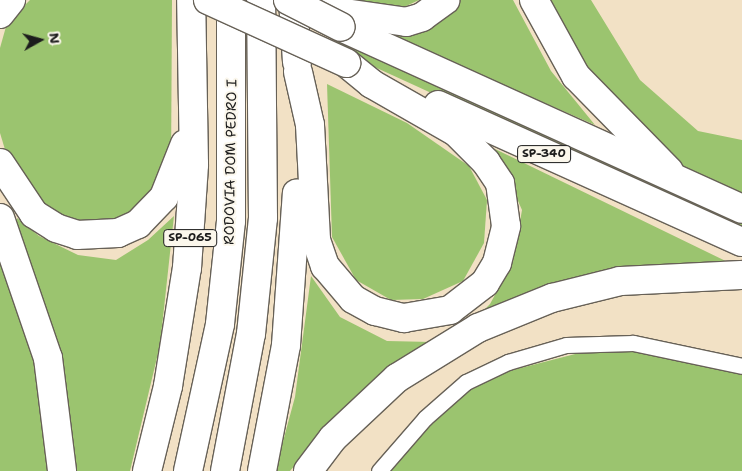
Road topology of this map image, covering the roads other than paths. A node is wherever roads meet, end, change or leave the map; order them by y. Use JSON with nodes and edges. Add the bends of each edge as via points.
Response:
{"nodes":[{"id":1,"x":11,"y":0,"type":"edge"},
{"id":2,"x":191,"y":0,"type":"edge"},
{"id":3,"x":208,"y":0,"type":"edge"},
{"id":4,"x":231,"y":0,"type":"edge"},
{"id":5,"x":261,"y":0,"type":"edge"},
{"id":6,"x":445,"y":0,"type":"edge"},
{"id":7,"x":534,"y":0,"type":"edge"},
{"id":8,"x":293,"y":2,"type":"edge"},
{"id":9,"x":0,"y":14,"type":"edge"},
{"id":10,"x":346,"y":63,"type":"junction"},
{"id":11,"x":298,"y":72,"type":"junction"},
{"id":12,"x":193,"y":111,"type":"junction"},
{"id":13,"x":0,"y":163,"type":"edge"},
{"id":14,"x":684,"y":186,"type":"junction"},
{"id":15,"x":742,"y":209,"type":"edge"},
{"id":16,"x":0,"y":218,"type":"edge"},
{"id":17,"x":742,"y":242,"type":"edge"},
{"id":18,"x":742,"y":275,"type":"edge"},
{"id":19,"x":742,"y":366,"type":"edge"},
{"id":20,"x":62,"y":471,"type":"edge"},
{"id":21,"x":147,"y":471,"type":"edge"},
{"id":22,"x":188,"y":471,"type":"edge"},
{"id":23,"x":225,"y":471,"type":"edge"},
{"id":24,"x":262,"y":471,"type":"edge"},
{"id":25,"x":308,"y":471,"type":"edge"},
{"id":26,"x":379,"y":471,"type":"edge"}],
"edges":[{"from":1,"to":9,"type":"highway"},
{"from":2,"to":12,"type":"highway","number":"SP-065"},
{"from":3,"to":10,"type":"highway","bridge":true},
{"from":4,"to":22,"type":"highway","name":"RODOVIA DOM PEDRO I","number":"SP-065","via":[[231,221],[220,324]]},
{"from":5,"to":23,"type":"highway","via":[[263,218],[251,334]]},
{"from":6,"to":8,"type":"highway","via":[[422,17],[406,22]]},
{"from":7,"to":14,"type":"highway","via":[[576,76]]},
{"from":8,"to":11,"type":"highway"},
{"from":8,"to":14,"type":"highway","number":"SP-340","bridge":true},
{"from":10,"to":11,"type":"highway","via":[[372,84],[456,132],[486,162],[500,183],[506,226],[497,263],[485,283],[450,310],[404,318],[375,311],[353,299],[325,266],[316,240],[310,125]]},
{"from":10,"to":17,"type":"highway","number":"SP-340"},
{"from":11,"to":24,"type":"highway","via":[[292,282],[286,345]]},
{"from":12,"to":13,"type":"highway","number":"SP-065","via":[[172,184],[153,211],[118,233],[77,235],[56,228],[34,214]]},
{"from":12,"to":21,"type":"highway","number":"SP-065","via":[[187,268],[168,386]]},
{"from":14,"to":15,"type":"highway","number":"SP-340"},
{"from":16,"to":20,"type":"highway","via":[[48,358]]},
{"from":18,"to":25,"type":"highway","via":[[620,281],[552,298],[478,328],[397,378],[333,438]]},
{"from":19,"to":26,"type":"street","via":[[633,344],[566,345],[508,362],[466,382],[425,418]]}]}
